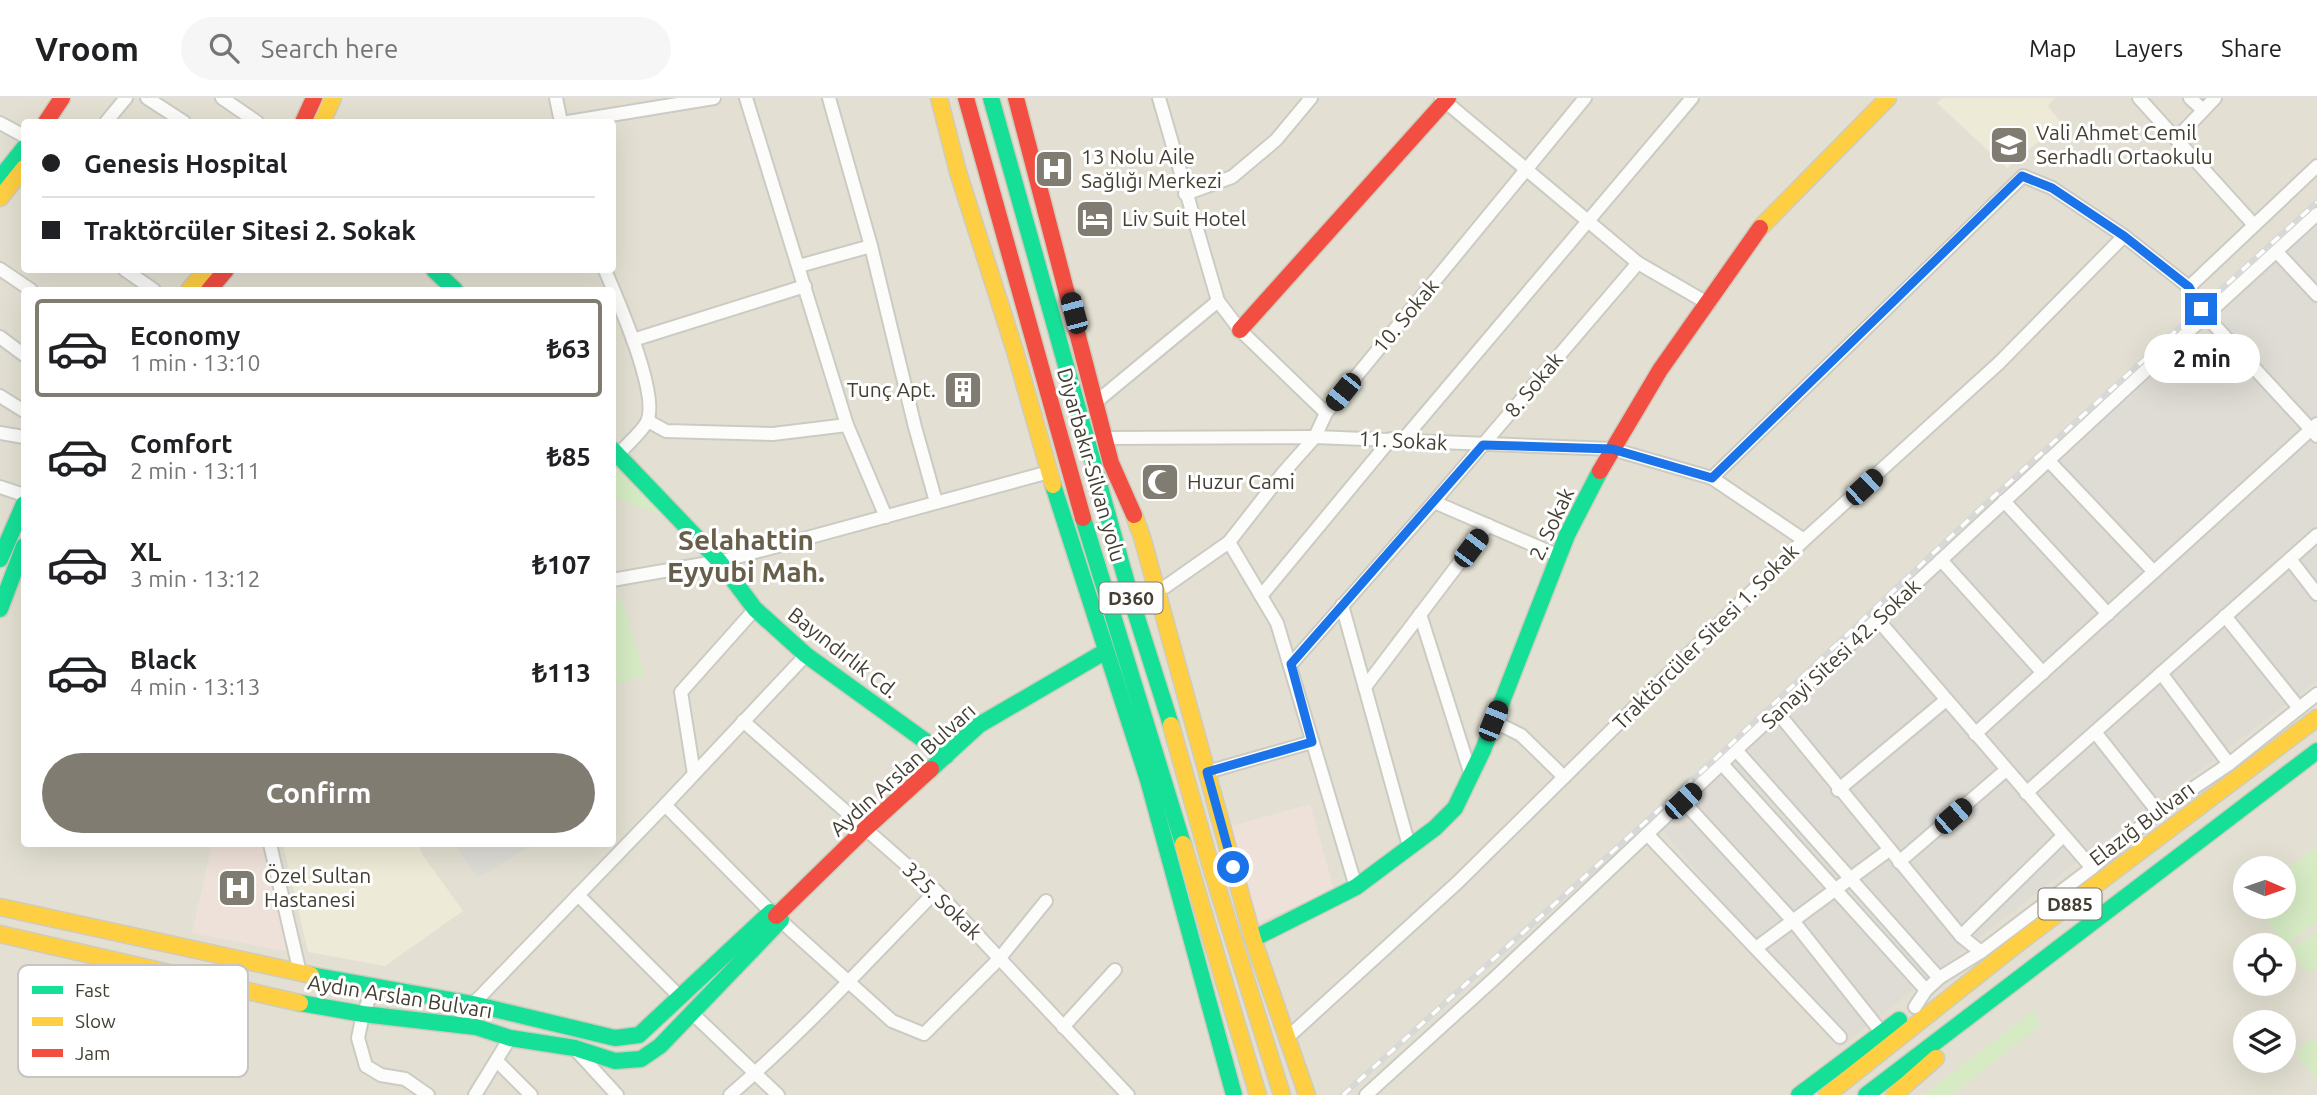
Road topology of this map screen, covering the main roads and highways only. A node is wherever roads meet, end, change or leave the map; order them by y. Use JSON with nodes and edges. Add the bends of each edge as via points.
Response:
{"nodes":[{"id":1,"x":62,"y":98,"type":"edge"},
{"id":2,"x":76,"y":98,"type":"edge"},
{"id":3,"x":314,"y":98,"type":"edge"},
{"id":4,"x":333,"y":98,"type":"edge"},
{"id":5,"x":939,"y":98,"type":"edge"},
{"id":6,"x":963,"y":98,"type":"edge"},
{"id":7,"x":991,"y":98,"type":"edge"},
{"id":8,"x":1016,"y":98,"type":"edge"},
{"id":9,"x":1888,"y":98,"type":"edge"},
{"id":10,"x":1445,"y":99,"type":"edge"},
{"id":11,"x":48,"y":119,"type":"edge"},
{"id":12,"x":63,"y":119,"type":"edge"},
{"id":13,"x":304,"y":119,"type":"edge"},
{"id":14,"x":323,"y":119,"type":"edge"},
{"id":15,"x":21,"y":160,"type":"edge"},
{"id":16,"x":16,"y":179,"type":"edge"},
{"id":17,"x":1018,"y":197,"type":"junction"},
{"id":18,"x":0,"y":198,"type":"edge"},
{"id":19,"x":1054,"y":242,"type":"junction"},
{"id":20,"x":984,"y":255,"type":"junction"},
{"id":21,"x":203,"y":273,"type":"edge"},
{"id":22,"x":223,"y":273,"type":"edge"},
{"id":23,"x":437,"y":273,"type":"edge"},
{"id":24,"x":192,"y":287,"type":"edge"},
{"id":25,"x":212,"y":287,"type":"edge"},
{"id":26,"x":452,"y":287,"type":"edge"},
{"id":27,"x":1240,"y":330,"type":"road end"},
{"id":28,"x":616,"y":453,"type":"edge"},
{"id":29,"x":21,"y":509,"type":"edge"},
{"id":30,"x":4,"y":536,"type":"edge"},
{"id":31,"x":21,"y":554,"type":"edge"},
{"id":32,"x":0,"y":559,"type":"edge"},
{"id":33,"x":0,"y":609,"type":"edge"},
{"id":34,"x":1106,"y":651,"type":"junction"},
{"id":35,"x":1160,"y":686,"type":"junction"},
{"id":36,"x":2317,"y":718,"type":"edge"},
{"id":37,"x":1201,"y":748,"type":"junction"},
{"id":38,"x":2317,"y":751,"type":"edge"},
{"id":39,"x":946,"y":756,"type":"junction"},
{"id":40,"x":1173,"y":872,"type":"junction"},
{"id":41,"x":0,"y":907,"type":"edge"},
{"id":42,"x":776,"y":916,"type":"junction"},
{"id":43,"x":0,"y":933,"type":"edge"},
{"id":44,"x":1253,"y":939,"type":"junction"},
{"id":45,"x":2016,"y":945,"type":"junction"},
{"id":46,"x":1215,"y":955,"type":"junction"},
{"id":47,"x":2038,"y":963,"type":"junction"},
{"id":48,"x":138,"y":965,"type":"edge"},
{"id":49,"x":248,"y":991,"type":"edge"},
{"id":50,"x":1234,"y":1095,"type":"edge"},
{"id":51,"x":1258,"y":1095,"type":"edge"},
{"id":52,"x":1282,"y":1095,"type":"edge"},
{"id":53,"x":1307,"y":1095,"type":"edge"},
{"id":54,"x":1800,"y":1095,"type":"edge"},
{"id":55,"x":1827,"y":1095,"type":"edge"},
{"id":56,"x":1866,"y":1095,"type":"edge"},
{"id":57,"x":1894,"y":1095,"type":"edge"}],
"edges":[{"from":1,"to":11,"type":"main road"},
{"from":2,"to":12,"type":"main road"},
{"from":3,"to":13,"type":"main road"},
{"from":4,"to":14,"type":"main road"},
{"from":5,"to":20,"type":"main road"},
{"from":6,"to":20,"type":"main road"},
{"from":6,"to":46,"type":"main road","name":"Diyarbakır-Silvan yolu","number":"D360","via":[[1067,466]]},
{"from":7,"to":17,"type":"main road","number":"D360"},
{"from":8,"to":19,"type":"main road"},
{"from":9,"to":44,"type":"main road","name":"2. Sokak","via":[[1766,220],[1660,370],[1567,536],[1455,808],[1356,887]]},
{"from":10,"to":27,"type":"main road"},
{"from":15,"to":16,"type":"main road"},
{"from":16,"to":18,"type":"main road"},
{"from":17,"to":19,"type":"main road"},
{"from":17,"to":35,"type":"main road","number":"D360"},
{"from":19,"to":37,"type":"main road","via":[[1111,463],[1142,537]]},
{"from":20,"to":34,"type":"main road"},
{"from":21,"to":24,"type":"main road"},
{"from":22,"to":25,"type":"main road"},
{"from":23,"to":26,"type":"main road"},
{"from":28,"to":39,"type":"main road","name":"Bayındırlık Cd.","via":[[719,561],[755,609],[806,654]]},
{"from":29,"to":30,"type":"main road"},
{"from":30,"to":32,"type":"main road"},
{"from":31,"to":33,"type":"main road"},
{"from":34,"to":39,"type":"main road","name":"Aydın Arslan Bulvarı","via":[[979,725]]},
{"from":34,"to":40,"type":"main road"},
{"from":35,"to":37,"type":"main road"},
{"from":35,"to":52,"type":"main road","number":"D360"},
{"from":36,"to":45,"type":"main road","name":"Elazığ Bulvarı","number":"D885"},
{"from":37,"to":44,"type":"main road"},
{"from":38,"to":47,"type":"main road","number":"D885"},
{"from":39,"to":42,"type":"main road","name":"Aydın Arslan Bulvarı"},
{"from":40,"to":46,"type":"main road"},
{"from":40,"to":50,"type":"main road"},
{"from":41,"to":42,"type":"main road","name":"Aydın Arslan Bulvarı","via":[[300,973],[473,1004],[615,1038],[639,1035]]},
{"from":42,"to":49,"type":"main road","name":"Aydın Arslan Bulvarı","via":[[693,1014],[641,1059],[615,1061],[476,1027],[319,1007]]},
{"from":43,"to":48,"type":"main road","name":"Aydın Arslan Bulvarı"},
{"from":44,"to":53,"type":"main road"},
{"from":45,"to":54,"type":"main road","via":[[1915,1007]]},
{"from":45,"to":55,"type":"main road","name":"Elazığ Bulvarı","number":"D885"},
{"from":46,"to":51,"type":"main road","number":"D360"},
{"from":47,"to":56,"type":"main road","number":"D885"},
{"from":47,"to":57,"type":"main road"}]}
